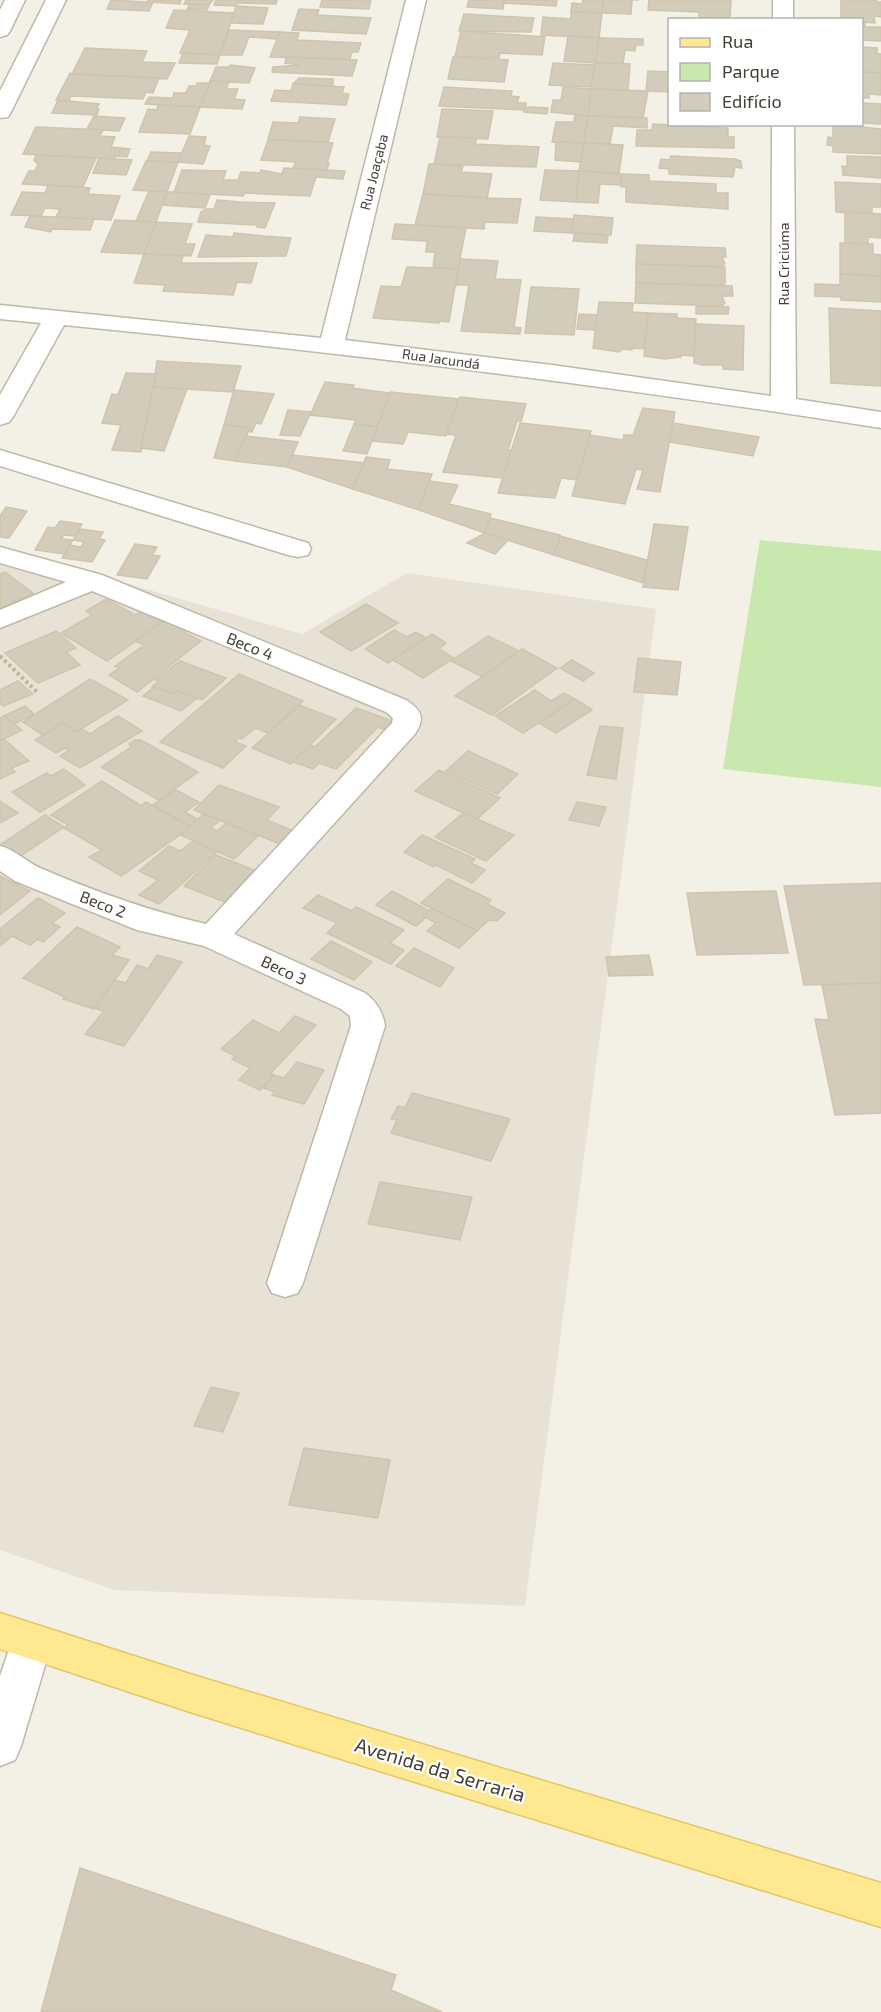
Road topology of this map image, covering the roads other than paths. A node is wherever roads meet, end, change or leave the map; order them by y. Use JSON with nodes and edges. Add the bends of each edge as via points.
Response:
{"nodes":[{"id":1,"x":15,"y":0,"type":"edge"},
{"id":2,"x":56,"y":0,"type":"edge"},
{"id":3,"x":416,"y":0,"type":"edge"},
{"id":4,"x":783,"y":0,"type":"edge"},
{"id":5,"x":783,"y":18,"type":"edge"},
{"id":6,"x":0,"y":31,"type":"edge"},
{"id":7,"x":1,"y":109,"type":"edge"},
{"id":8,"x":783,"y":126,"type":"edge"},
{"id":9,"x":0,"y":312,"type":"edge"},
{"id":10,"x":57,"y":317,"type":"junction"},
{"id":11,"x":332,"y":344,"type":"junction"},
{"id":12,"x":784,"y":404,"type":"junction"},
{"id":13,"x":0,"y":417,"type":"edge"},
{"id":14,"x":881,"y":420,"type":"edge"},
{"id":15,"x":0,"y":458,"type":"edge"},
{"id":16,"x":298,"y":549,"type":"dead end"},
{"id":17,"x":0,"y":555,"type":"edge"},
{"id":18,"x":92,"y":581,"type":"junction"},
{"id":19,"x":0,"y":620,"type":"edge"},
{"id":20,"x":0,"y":856,"type":"edge"},
{"id":21,"x":213,"y":937,"type":"junction"},
{"id":22,"x":285,"y":1283,"type":"dead end"},
{"id":23,"x":16,"y":1637,"type":"edge"},
{"id":24,"x":0,"y":1746,"type":"edge"},
{"id":25,"x":881,"y":1905,"type":"edge"}],
"edges":[{"from":1,"to":6,"type":"street"},
{"from":2,"to":7,"type":"street"},
{"from":3,"to":11,"type":"street","name":"Rua Joaçaba"},
{"from":4,"to":5,"type":"street"},
{"from":8,"to":12,"type":"street","name":"Rua Criciúma"},
{"from":9,"to":10,"type":"street","name":"Rua Jacundá"},
{"from":10,"to":11,"type":"street","name":"Rua Jacundá"},
{"from":10,"to":13,"type":"street"},
{"from":11,"to":12,"type":"street","name":"Rua Jacundá"},
{"from":12,"to":14,"type":"street","name":"Rua Jacundá"},
{"from":15,"to":16,"type":"street"},
{"from":17,"to":18,"type":"street","name":"Beco 4"},
{"from":18,"to":19,"type":"street"},
{"from":18,"to":21,"type":"street","name":"Beco 4","via":[[396,706],[407,714],[405,727]]},
{"from":20,"to":21,"type":"street","name":"Beco 2","via":[[26,874],[148,922]]},
{"from":21,"to":22,"type":"street","name":"Beco 3","via":[[353,1001],[368,1016]]},
{"from":23,"to":24,"type":"street"},
{"from":23,"to":25,"type":"main road","name":"Avenida da Serraria"}]}
